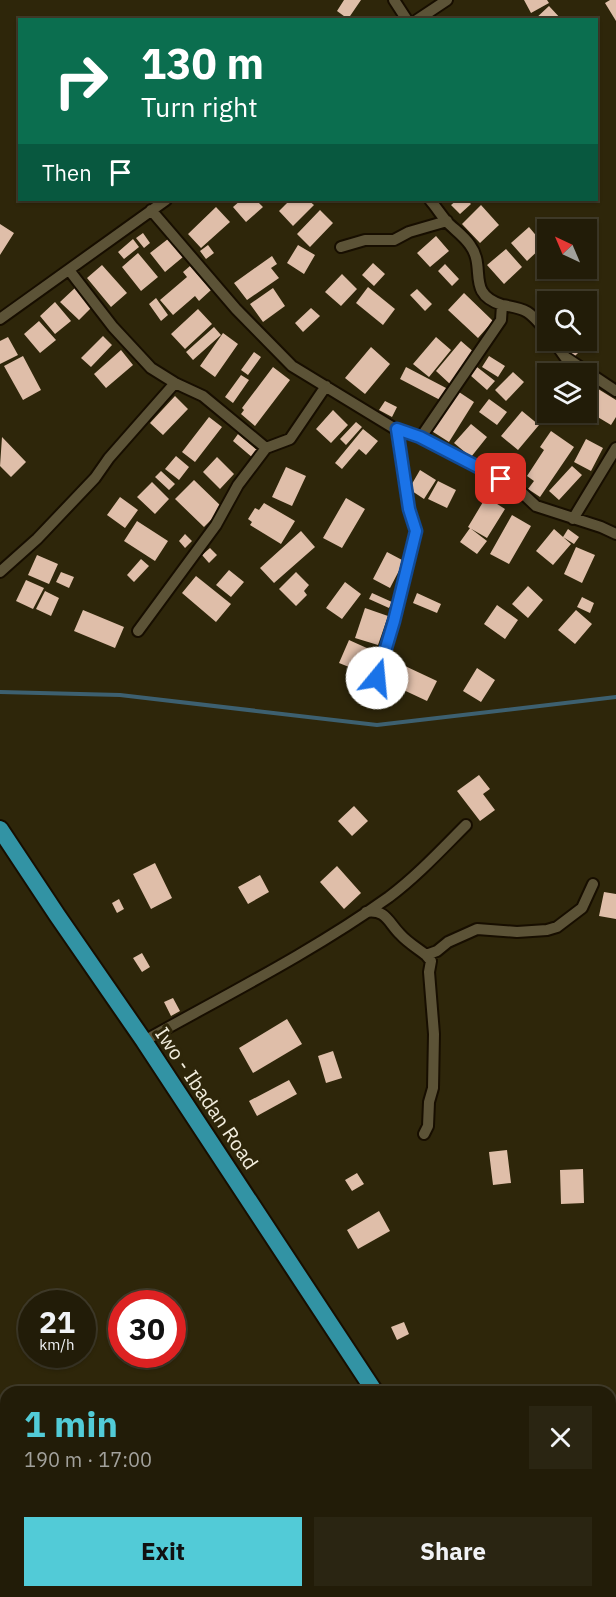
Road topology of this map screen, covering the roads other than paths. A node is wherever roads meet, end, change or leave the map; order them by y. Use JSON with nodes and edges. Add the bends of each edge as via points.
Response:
{"nodes":[{"id":1,"x":394,"y":0,"type":"edge"},
{"id":2,"x":447,"y":0,"type":"edge"},
{"id":3,"x":406,"y":18,"type":"edge"},
{"id":4,"x":420,"y":18,"type":"edge"},
{"id":5,"x":164,"y":201,"type":"edge"},
{"id":6,"x":431,"y":201,"type":"edge"},
{"id":7,"x":151,"y":210,"type":"junction"},
{"id":8,"x":447,"y":222,"type":"junction"},
{"id":9,"x":341,"y":248,"type":"dead end"},
{"id":10,"x":69,"y":270,"type":"junction"},
{"id":11,"x":502,"y":305,"type":"junction"},
{"id":12,"x":0,"y":319,"type":"edge"},
{"id":13,"x":537,"y":320,"type":"edge"},
{"id":14,"x":561,"y":351,"type":"edge"},
{"id":15,"x":175,"y":383,"type":"junction"},
{"id":16,"x":326,"y":386,"type":"junction"},
{"id":17,"x":616,"y":391,"type":"edge"},
{"id":18,"x":397,"y":429,"type":"junction"},
{"id":19,"x":420,"y":437,"type":"junction"},
{"id":20,"x":266,"y":448,"type":"junction"},
{"id":21,"x":616,"y":448,"type":"edge"},
{"id":22,"x":573,"y":519,"type":"junction"},
{"id":23,"x":616,"y":534,"type":"edge"},
{"id":24,"x":0,"y":572,"type":"edge"},
{"id":25,"x":138,"y":631,"type":"dead end"},
{"id":26,"x":377,"y":678,"type":"dead end"},
{"id":27,"x":466,"y":825,"type":"dead end"},
{"id":28,"x":0,"y":829,"type":"edge"},
{"id":29,"x":593,"y":884,"type":"dead end"},
{"id":30,"x":366,"y":912,"type":"junction"},
{"id":31,"x":426,"y":955,"type":"junction"},
{"id":32,"x":144,"y":1041,"type":"junction"},
{"id":33,"x":424,"y":1134,"type":"dead end"},
{"id":34,"x":371,"y":1386,"type":"edge"}],
"edges":[{"from":1,"to":3,"type":"street"},
{"from":2,"to":4,"type":"street"},
{"from":5,"to":7,"type":"street"},
{"from":6,"to":8,"type":"street"},
{"from":7,"to":10,"type":"street"},
{"from":7,"to":16,"type":"street","via":[[279,354]]},
{"from":8,"to":9,"type":"street","via":[[394,240],[365,240]]},
{"from":8,"to":11,"type":"street","via":[[472,248],[483,294]]},
{"from":10,"to":12,"type":"street"},
{"from":10,"to":15,"type":"street","via":[[132,349],[151,368]]},
{"from":11,"to":13,"type":"street","via":[[529,311]]},
{"from":11,"to":19,"type":"street","via":[[501,320]]},
{"from":14,"to":17,"type":"street"},
{"from":15,"to":20,"type":"street","via":[[203,396]]},
{"from":15,"to":24,"type":"street","via":[[95,478]]},
{"from":16,"to":18,"type":"street"},
{"from":16,"to":20,"type":"street","via":[[290,439]]},
{"from":18,"to":19,"type":"street"},
{"from":18,"to":26,"type":"street","via":[[416,531]]},
{"from":19,"to":22,"type":"street","via":[[518,489],[537,506]]},
{"from":20,"to":25,"type":"street","via":[[238,485],[216,525]]},
{"from":21,"to":22,"type":"street"},
{"from":22,"to":23,"type":"street"},
{"from":27,"to":30,"type":"street","via":[[413,877]]},
{"from":28,"to":32,"type":"main road","name":"Iwo - Ibadan Road"},
{"from":29,"to":31,"type":"street","via":[[582,908],[557,927],[517,932],[477,930]]},
{"from":30,"to":31,"type":"street","via":[[383,915]]},
{"from":30,"to":32,"type":"street"},
{"from":31,"to":33,"type":"street","via":[[430,961],[434,1034],[433,1088]]},
{"from":32,"to":34,"type":"main road","name":"Iwo - Ibadan Road"}]}
